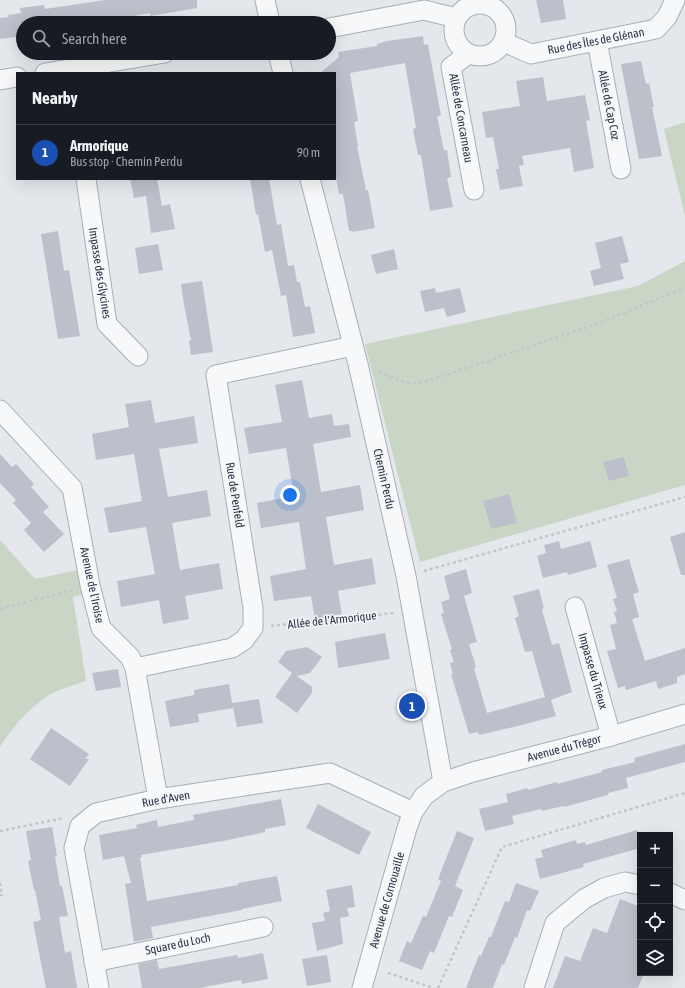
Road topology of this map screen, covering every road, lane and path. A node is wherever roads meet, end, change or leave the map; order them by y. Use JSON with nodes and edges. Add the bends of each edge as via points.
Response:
{"nodes":[{"id":1,"x":265,"y":0,"type":"edge"},
{"id":2,"x":675,"y":0,"type":"edge"},
{"id":3,"x":268,"y":16,"type":"edge"},
{"id":4,"x":456,"y":18,"type":"junction"},
{"id":5,"x":336,"y":27,"type":"edge"},
{"id":6,"x":596,"y":41,"type":"junction"},
{"id":7,"x":504,"y":42,"type":"junction"},
{"id":8,"x":468,"y":54,"type":"junction"},
{"id":9,"x":129,"y":60,"type":"edge"},
{"id":10,"x":280,"y":60,"type":"edge"},
{"id":11,"x":70,"y":71,"type":"edge"},
{"id":12,"x":58,"y":72,"type":"edge"},
{"id":13,"x":283,"y":72,"type":"edge"},
{"id":14,"x":16,"y":77,"type":"edge"},
{"id":15,"x":0,"y":80,"type":"edge"},
{"id":16,"x":620,"y":169,"type":"dead end"},
{"id":17,"x":86,"y":180,"type":"edge"},
{"id":18,"x":310,"y":180,"type":"edge"},
{"id":19,"x":474,"y":190,"type":"dead end"},
{"id":20,"x":685,"y":288,"type":"edge"},
{"id":21,"x":356,"y":355,"type":"junction"},
{"id":22,"x":138,"y":356,"type":"dead end"},
{"id":23,"x":0,"y":410,"type":"edge"},
{"id":24,"x":685,"y":497,"type":"edge"},
{"id":25,"x":406,"y":576,"type":"junction"},
{"id":26,"x":90,"y":585,"type":"junction"},
{"id":27,"x":575,"y":606,"type":"dead end"},
{"id":28,"x":0,"y":609,"type":"edge"},
{"id":29,"x":412,"y":612,"type":"junction"},
{"id":30,"x":253,"y":628,"type":"junction"},
{"id":31,"x":136,"y":668,"type":"junction"},
{"id":32,"x":685,"y":714,"type":"edge"},
{"id":33,"x":611,"y":736,"type":"junction"},
{"id":34,"x":443,"y":782,"type":"junction"},
{"id":35,"x":685,"y":793,"type":"edge"},
{"id":36,"x":158,"y":799,"type":"junction"},
{"id":37,"x":413,"y":812,"type":"junction"},
{"id":38,"x":80,"y":826,"type":"junction"},
{"id":39,"x":0,"y":830,"type":"edge"},
{"id":40,"x":0,"y":883,"type":"edge"},
{"id":41,"x":637,"y":884,"type":"edge"},
{"id":42,"x":673,"y":894,"type":"edge"},
{"id":43,"x":0,"y":895,"type":"edge"},
{"id":44,"x":685,"y":900,"type":"edge"},
{"id":45,"x":263,"y":926,"type":"dead end"},
{"id":46,"x":94,"y":962,"type":"junction"},
{"id":47,"x":388,"y":973,"type":"dead end"},
{"id":48,"x":99,"y":988,"type":"edge"},
{"id":49,"x":362,"y":988,"type":"edge"},
{"id":50,"x":434,"y":988,"type":"edge"},
{"id":51,"x":438,"y":988,"type":"edge"},
{"id":52,"x":534,"y":988,"type":"edge"}],
"edges":[{"from":1,"to":3,"type":"street"},
{"from":2,"to":6,"type":"street","name":"Rue des Îles de Glénan","via":[[667,17],[656,29]]},
{"from":4,"to":5,"type":"street","via":[[424,10]]},
{"from":4,"to":7,"type":"street","via":[[468,6],[492,6],[504,18]]},
{"from":4,"to":8,"type":"street","via":[[456,42]]},
{"from":6,"to":7,"type":"street","name":"Rue des Îles de Glénan","via":[[531,54]]},
{"from":6,"to":16,"type":"street","name":"Allée de Cap Coz"},
{"from":7,"to":8,"type":"street","via":[[492,53],[484,56]]},
{"from":8,"to":19,"type":"street","name":"Allée de Concarneau","via":[[451,67]]},
{"from":9,"to":11,"type":"street"},
{"from":10,"to":13,"type":"street"},
{"from":11,"to":12,"type":"street"},
{"from":14,"to":15,"type":"street"},
{"from":17,"to":22,"type":"street","name":"Impasse des Glycines","via":[[107,324]]},
{"from":18,"to":21,"type":"street","name":"Chemin Perdu"},
{"from":20,"to":21,"type":"path","via":[[594,325],[422,383],[407,383]]},
{"from":21,"to":25,"type":"street","name":"Chemin Perdu"},
{"from":21,"to":30,"type":"street","name":"Rue de Penfeld","via":[[216,375],[253,608]]},
{"from":23,"to":26,"type":"street","name":"Avenue de l'Iroise","via":[[72,488]]},
{"from":24,"to":25,"type":"path"},
{"from":25,"to":29,"type":"street","name":"Chemin Perdu"},
{"from":26,"to":28,"type":"path"},
{"from":26,"to":31,"type":"street","name":"Avenue de l'Iroise","via":[[101,628],[130,656]]},
{"from":27,"to":33,"type":"street","name":"Impasse du Trieux"},
{"from":29,"to":30,"type":"path","name":"Allée de l'Armorique"},
{"from":29,"to":34,"type":"street","name":"Chemin Perdu"},
{"from":30,"to":31,"type":"street","via":[[244,640],[232,648]]},
{"from":31,"to":36,"type":"street","name":"Avenue de l'Iroise"},
{"from":32,"to":33,"type":"street","name":"Avenue du Trégor"},
{"from":33,"to":34,"type":"street","name":"Avenue du Trégor"},
{"from":34,"to":37,"type":"street","name":"Avenue du Trégor","via":[[424,796]]},
{"from":35,"to":51,"type":"path","via":[[502,847]]},
{"from":36,"to":37,"type":"street","name":"Rue d'Aven","via":[[330,773]]},
{"from":36,"to":38,"type":"street","name":"Rue d'Aven","via":[[96,813]]},
{"from":37,"to":49,"type":"street","name":"Avenue de Cornouaille"},
{"from":38,"to":39,"type":"path","via":[[65,818]]},
{"from":38,"to":46,"type":"street","via":[[74,848]]},
{"from":40,"to":43,"type":"path"},
{"from":41,"to":52,"type":"street","via":[[625,882],[604,888],[584,899],[555,923]]},
{"from":42,"to":44,"type":"street"},
{"from":45,"to":46,"type":"street","name":"Square du Loch"},
{"from":46,"to":48,"type":"street"},
{"from":47,"to":50,"type":"path"}]}
